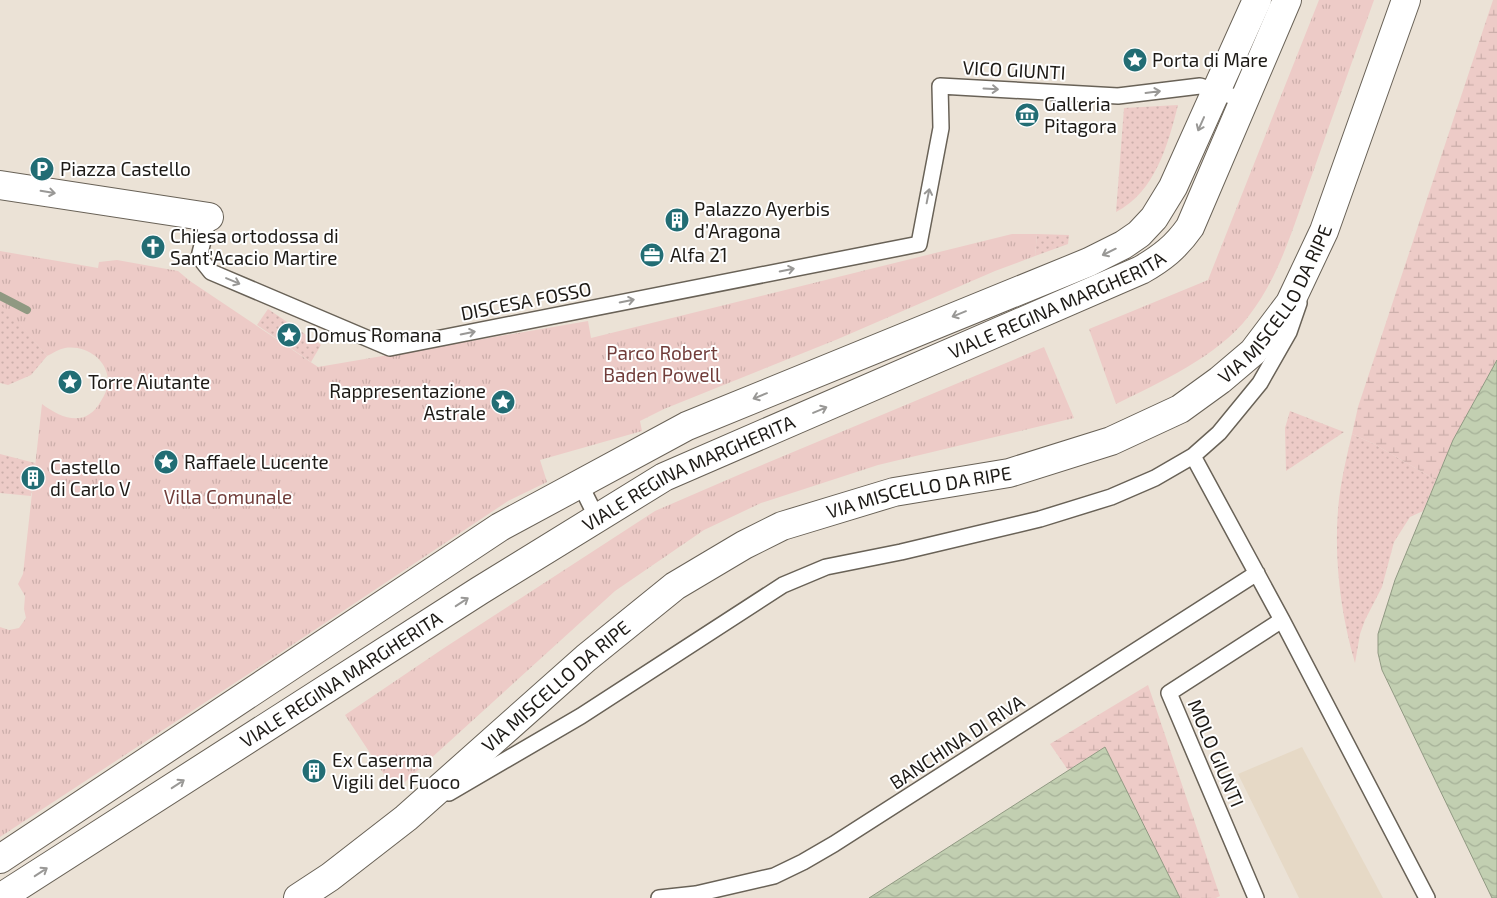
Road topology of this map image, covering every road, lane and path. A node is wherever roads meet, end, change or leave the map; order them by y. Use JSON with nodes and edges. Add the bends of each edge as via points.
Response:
{"nodes":[{"id":1,"x":1256,"y":0,"type":"edge"},
{"id":2,"x":1287,"y":0,"type":"edge"},
{"id":3,"x":1406,"y":0,"type":"edge"},
{"id":4,"x":1216,"y":91,"type":"junction"},
{"id":5,"x":1244,"y":100,"type":"junction"},
{"id":6,"x":0,"y":185,"type":"edge"},
{"id":7,"x":209,"y":217,"type":"joint"},
{"id":8,"x":1324,"y":231,"type":"junction"},
{"id":9,"x":919,"y":244,"type":"joint"},
{"id":10,"x":1193,"y":456,"type":"junction"},
{"id":11,"x":580,"y":484,"type":"junction"},
{"id":12,"x":597,"y":518,"type":"junction"},
{"id":13,"x":1257,"y":573,"type":"junction"},
{"id":14,"x":1282,"y":620,"type":"junction"},
{"id":15,"x":406,"y":818,"type":"junction"},
{"id":16,"x":0,"y":859,"type":"edge"},
{"id":17,"x":0,"y":898,"type":"edge"},
{"id":18,"x":298,"y":898,"type":"edge"},
{"id":19,"x":659,"y":898,"type":"edge"},
{"id":20,"x":1256,"y":898,"type":"edge"},
{"id":21,"x":1427,"y":898,"type":"edge"}],
"edges":[{"from":1,"to":4,"type":"street","name":"VIALE REGINA MARGHERITA"},
{"from":2,"to":5,"type":"street","name":"VIALE REGINA MARGHERITA"},
{"from":3,"to":8,"type":"street","name":"VIA MISCELLO DA RIPE"},
{"from":4,"to":5,"type":"lane","name":"VICO GIUNTI"},
{"from":9,"to":4,"type":"lane","name":"VICO GIUNTI","one_way":true,"via":[[941,128],[940,86],[1118,96],[1200,86]]},
{"from":4,"to":11,"type":"street","name":"VIALE REGINA MARGHERITA","one_way":true,"via":[[1173,187],[1154,218],[1123,245],[1089,262],[687,426]]},
{"from":12,"to":5,"type":"street","name":"VIALE REGINA MARGHERITA","one_way":true,"via":[[664,477],[1156,262],[1178,243],[1190,227]]},
{"from":6,"to":7,"type":"street","one_way":true},
{"from":7,"to":9,"type":"lane","name":"DISCESA FOSSO","one_way":true,"via":[[199,257],[211,272],[390,348]]},
{"from":8,"to":10,"type":"lane","via":[[1289,332],[1270,366],[1220,433]]},
{"from":8,"to":15,"type":"street","name":"VIA MISCELLO DA RIPE","via":[[1290,304],[1253,352],[1180,409],[1111,441],[1009,472],[894,492],[782,526],[744,545],[675,586],[608,640]]},
{"from":10,"to":13,"type":"lane"},
{"from":10,"to":15,"type":"lane","via":[[1155,478],[1110,497],[1040,519],[826,567],[783,585],[581,716]]},
{"from":11,"to":12,"type":"lane"},
{"from":11,"to":16,"type":"street","name":"VIALE REGINA MARGHERITA","via":[[500,528]]},
{"from":17,"to":12,"type":"street","name":"VIALE REGINA MARGHERITA","one_way":true},
{"from":13,"to":14,"type":"lane"},
{"from":13,"to":19,"type":"lane","name":"BANCHINA DI RIVA","via":[[803,862],[774,876],[696,894]]},
{"from":14,"to":20,"type":"lane","name":"MOLO GIUNTI","via":[[1169,693]]},
{"from":14,"to":21,"type":"lane"},
{"from":15,"to":18,"type":"street","name":"VIA MISCELLO DA RIPE"}]}
